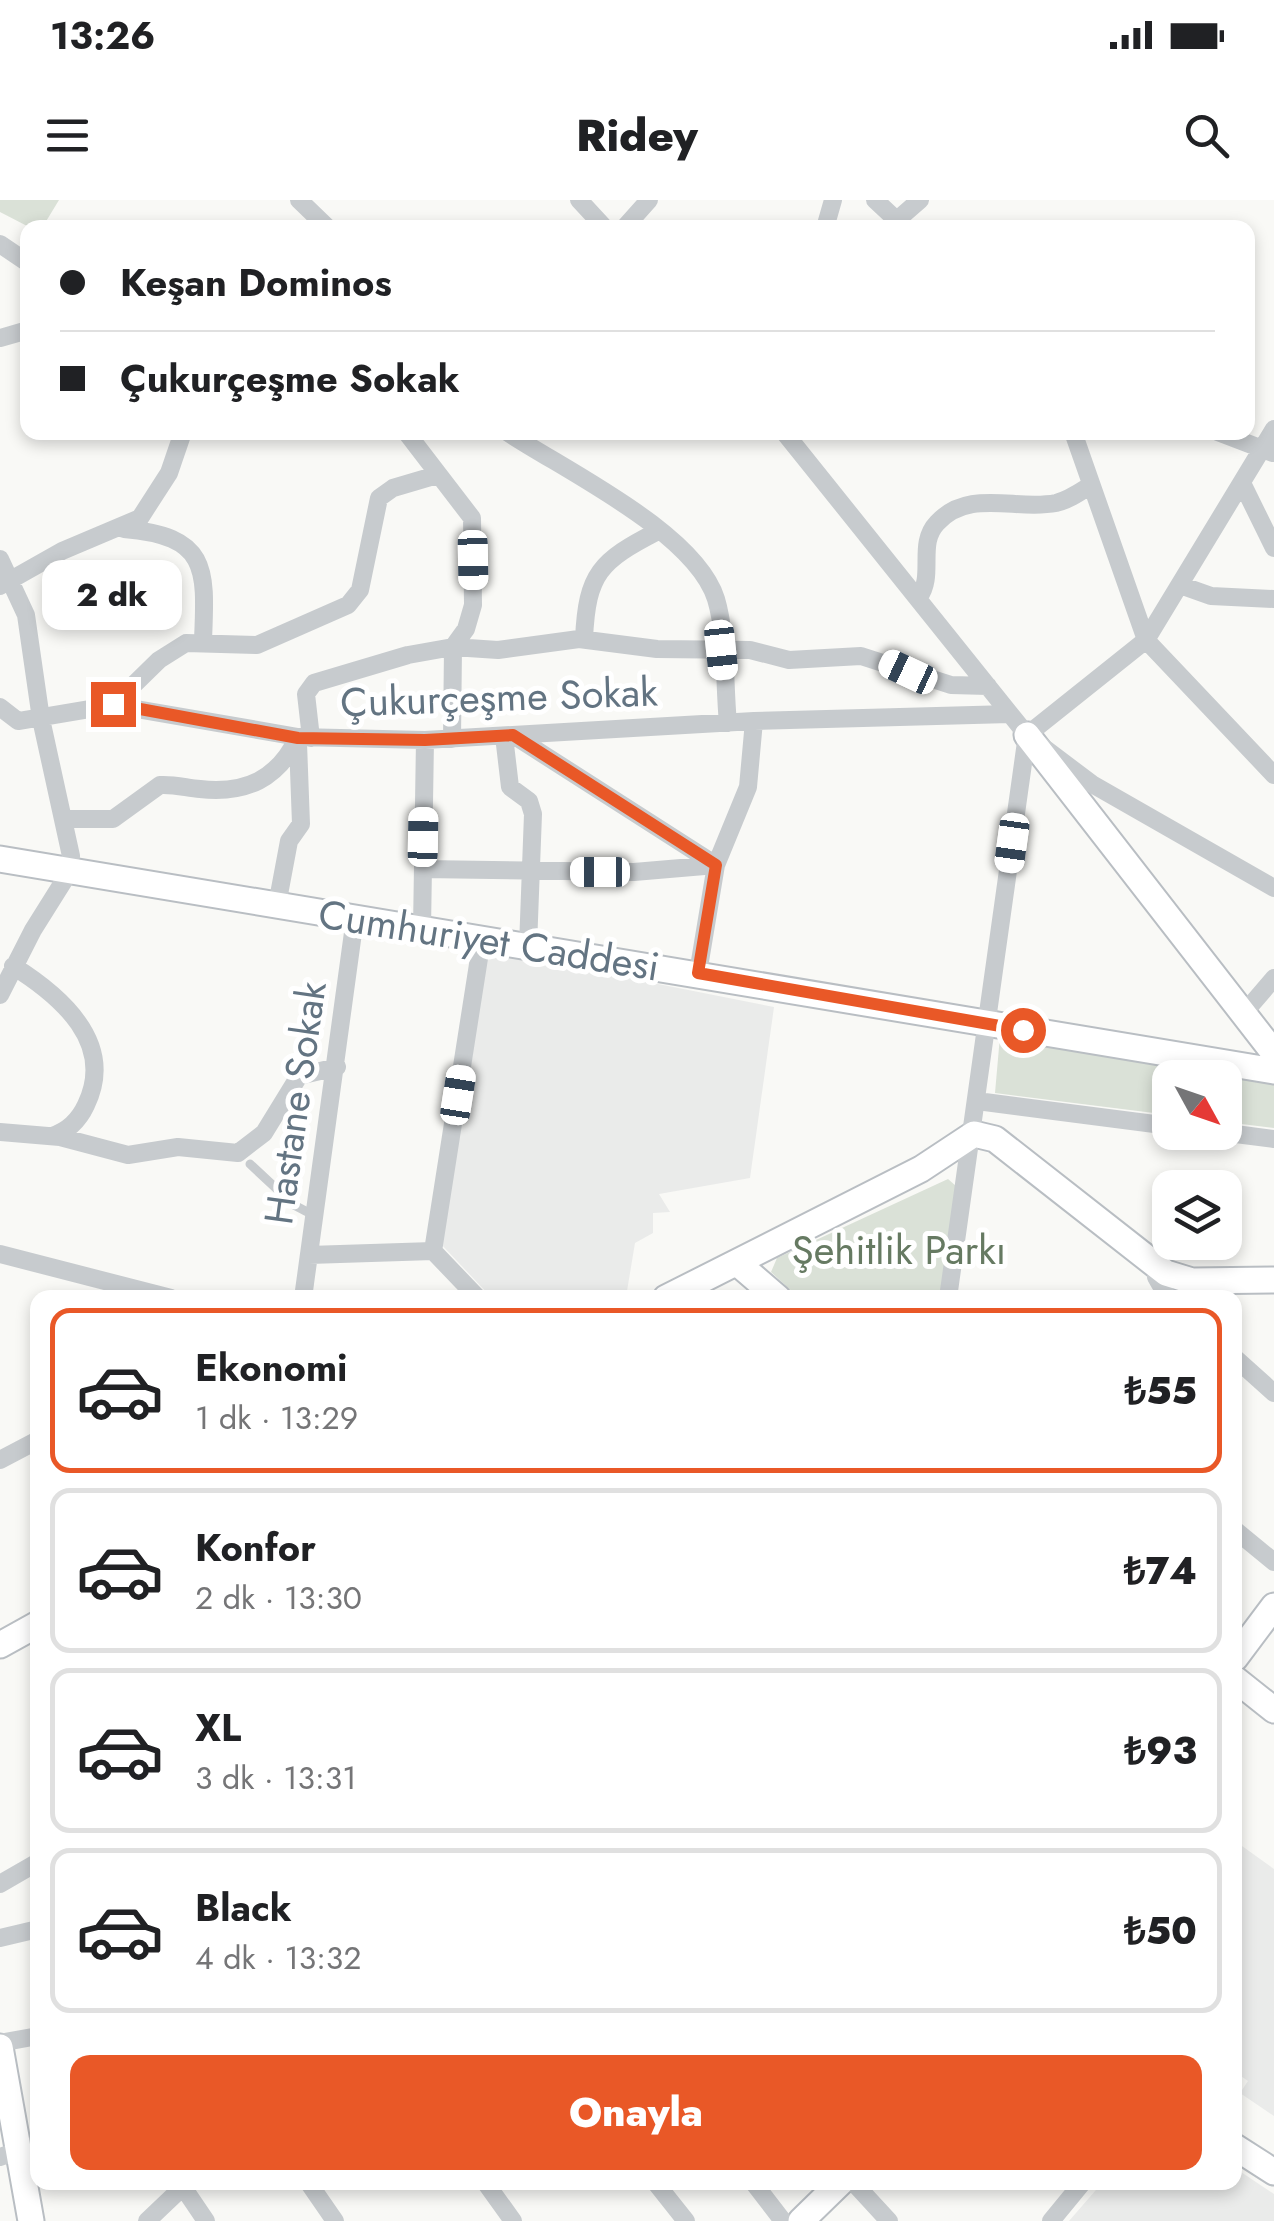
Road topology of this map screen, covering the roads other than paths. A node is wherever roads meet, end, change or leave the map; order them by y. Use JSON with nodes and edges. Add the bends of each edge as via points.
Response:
{"nodes":[{"id":1,"x":299,"y":200,"type":"edge"},
{"id":2,"x":579,"y":200,"type":"edge"},
{"id":3,"x":649,"y":200,"type":"edge"},
{"id":4,"x":876,"y":200,"type":"edge"},
{"id":5,"x":920,"y":200,"type":"edge"},
{"id":6,"x":320,"y":220,"type":"edge"},
{"id":7,"x":598,"y":220,"type":"edge"},
{"id":8,"x":631,"y":220,"type":"edge"},
{"id":9,"x":897,"y":220,"type":"edge"},
{"id":10,"x":904,"y":220,"type":"edge"},
{"id":11,"x":1274,"y":429,"type":"edge"},
{"id":12,"x":180,"y":440,"type":"edge"},
{"id":13,"x":412,"y":440,"type":"edge"},
{"id":14,"x":518,"y":440,"type":"edge"},
{"id":15,"x":791,"y":440,"type":"edge"},
{"id":16,"x":1077,"y":440,"type":"edge"},
{"id":17,"x":1239,"y":440,"type":"edge"},
{"id":18,"x":1270,"y":452,"type":"edge"},
{"id":19,"x":437,"y":475,"type":"junction"},
{"id":20,"x":1091,"y":485,"type":"junction"},
{"id":21,"x":1243,"y":485,"type":"junction"},
{"id":22,"x":152,"y":504,"type":"junction"},
{"id":23,"x":118,"y":529,"type":"junction"},
{"id":24,"x":658,"y":532,"type":"junction"},
{"id":25,"x":163,"y":537,"type":"junction"},
{"id":26,"x":1274,"y":548,"type":"edge"},
{"id":27,"x":0,"y":560,"type":"edge"},
{"id":28,"x":6,"y":584,"type":"edge"},
{"id":29,"x":1180,"y":586,"type":"junction"},
{"id":30,"x":920,"y":597,"type":"junction"},
{"id":31,"x":1274,"y":599,"type":"edge"},
{"id":32,"x":584,"y":639,"type":"junction"},
{"id":33,"x":203,"y":640,"type":"junction"},
{"id":34,"x":1146,"y":640,"type":"junction"},
{"id":35,"x":453,"y":648,"type":"junction"},
{"id":36,"x":721,"y":650,"type":"junction"},
{"id":37,"x":988,"y":686,"type":"junction"},
{"id":38,"x":113,"y":704,"type":"junction"},
{"id":39,"x":0,"y":707,"type":"edge"},
{"id":40,"x":40,"y":718,"type":"junction"},
{"id":41,"x":754,"y":722,"type":"junction"},
{"id":42,"x":728,"y":723,"type":"junction"},
{"id":43,"x":1018,"y":724,"type":"junction"},
{"id":44,"x":509,"y":735,"type":"junction"},
{"id":45,"x":304,"y":738,"type":"junction"},
{"id":46,"x":425,"y":740,"type":"junction"},
{"id":47,"x":452,"y":740,"type":"junction"},
{"id":48,"x":1274,"y":775,"type":"edge"},
{"id":49,"x":1122,"y":800,"type":"junction"},
{"id":50,"x":64,"y":820,"type":"junction"},
{"id":51,"x":1105,"y":836,"type":"junction"},
{"id":52,"x":0,"y":859,"type":"edge"},
{"id":53,"x":716,"y":865,"type":"junction"},
{"id":54,"x":423,"y":869,"type":"junction"},
{"id":55,"x":532,"y":871,"type":"junction"},
{"id":56,"x":69,"y":872,"type":"junction"},
{"id":57,"x":1274,"y":888,"type":"edge"},
{"id":58,"x":277,"y":906,"type":"junction"},
{"id":59,"x":356,"y":918,"type":"junction"},
{"id":60,"x":422,"y":929,"type":"junction"},
{"id":61,"x":482,"y":939,"type":"junction"},
{"id":62,"x":528,"y":946,"type":"junction"},
{"id":63,"x":13,"y":966,"type":"junction"},
{"id":64,"x":698,"y":973,"type":"junction"},
{"id":65,"x":1274,"y":978,"type":"edge"},
{"id":66,"x":0,"y":995,"type":"edge"},
{"id":67,"x":1244,"y":1013,"type":"junction"},
{"id":68,"x":987,"y":1024,"type":"junction"},
{"id":69,"x":1274,"y":1053,"type":"edge"},
{"id":70,"x":336,"y":1067,"type":"junction"},
{"id":71,"x":1274,"y":1072,"type":"edge"},
{"id":72,"x":977,"y":1101,"type":"junction"},
{"id":73,"x":74,"y":1123,"type":"junction"},
{"id":74,"x":1152,"y":1124,"type":"edge"},
{"id":75,"x":0,"y":1132,"type":"edge"},
{"id":76,"x":1242,"y":1135,"type":"edge"},
{"id":77,"x":52,"y":1136,"type":"junction"},
{"id":78,"x":1274,"y":1140,"type":"edge"},
{"id":79,"x":79,"y":1142,"type":"junction"},
{"id":80,"x":972,"y":1145,"type":"junction"},
{"id":81,"x":250,"y":1164,"type":"dead end"},
{"id":82,"x":315,"y":1216,"type":"junction"},
{"id":83,"x":433,"y":1251,"type":"junction"},
{"id":84,"x":0,"y":1254,"type":"edge"},
{"id":85,"x":309,"y":1255,"type":"junction"},
{"id":86,"x":742,"y":1268,"type":"junction"},
{"id":87,"x":1274,"y":1280,"type":"edge"},
{"id":88,"x":1162,"y":1287,"type":"edge"},
{"id":89,"x":139,"y":1290,"type":"edge"},
{"id":90,"x":304,"y":1290,"type":"edge"},
{"id":91,"x":470,"y":1290,"type":"edge"},
{"id":92,"x":682,"y":1290,"type":"edge"},
{"id":93,"x":698,"y":1290,"type":"edge"},
{"id":94,"x":768,"y":1290,"type":"edge"},
{"id":95,"x":951,"y":1290,"type":"edge"},
{"id":96,"x":1198,"y":1290,"type":"edge"},
{"id":97,"x":1242,"y":1295,"type":"edge"},
{"id":98,"x":1274,"y":1298,"type":"edge"},
{"id":99,"x":1242,"y":1364,"type":"edge"},
{"id":100,"x":1274,"y":1394,"type":"edge"},
{"id":101,"x":30,"y":1444,"type":"edge"},
{"id":102,"x":0,"y":1460,"type":"edge"},
{"id":103,"x":1242,"y":1536,"type":"edge"},
{"id":104,"x":1274,"y":1562,"type":"edge"},
{"id":105,"x":1274,"y":1606,"type":"edge"},
{"id":106,"x":30,"y":1628,"type":"edge"},
{"id":107,"x":30,"y":1640,"type":"edge"},
{"id":108,"x":0,"y":1645,"type":"edge"},
{"id":109,"x":1242,"y":1649,"type":"edge"},
{"id":110,"x":0,"y":1656,"type":"edge"},
{"id":111,"x":1242,"y":1684,"type":"edge"},
{"id":112,"x":1272,"y":1705,"type":"edge"},
{"id":113,"x":30,"y":1867,"type":"edge"},
{"id":114,"x":0,"y":1884,"type":"edge"},
{"id":115,"x":30,"y":1930,"type":"edge"},
{"id":116,"x":0,"y":1938,"type":"edge"},
{"id":117,"x":30,"y":2038,"type":"edge"},
{"id":118,"x":0,"y":2045,"type":"edge"},
{"id":119,"x":19,"y":2149,"type":"edge"},
{"id":120,"x":1242,"y":2151,"type":"edge"},
{"id":121,"x":1274,"y":2172,"type":"edge"},
{"id":122,"x":181,"y":2190,"type":"edge"},
{"id":123,"x":189,"y":2190,"type":"edge"},
{"id":124,"x":314,"y":2190,"type":"edge"},
{"id":125,"x":494,"y":2190,"type":"edge"},
{"id":126,"x":661,"y":2190,"type":"edge"},
{"id":127,"x":762,"y":2190,"type":"edge"},
{"id":128,"x":832,"y":2190,"type":"edge"},
{"id":129,"x":860,"y":2190,"type":"edge"},
{"id":130,"x":1077,"y":2190,"type":"edge"},
{"id":131,"x":798,"y":2220,"type":"edge"},
{"id":132,"x":31,"y":2221,"type":"edge"},
{"id":133,"x":147,"y":2221,"type":"edge"},
{"id":134,"x":206,"y":2221,"type":"edge"},
{"id":135,"x":335,"y":2221,"type":"edge"},
{"id":136,"x":513,"y":2221,"type":"edge"},
{"id":137,"x":686,"y":2221,"type":"edge"},
{"id":138,"x":889,"y":2221,"type":"edge"},
{"id":139,"x":1051,"y":2221,"type":"edge"}],
"edges":[{"from":1,"to":6,"type":"street"},
{"from":2,"to":7,"type":"street"},
{"from":3,"to":8,"type":"street"},
{"from":4,"to":9,"type":"street"},
{"from":5,"to":10,"type":"street"},
{"from":11,"to":18,"type":"street"},
{"from":12,"to":22,"type":"street"},
{"from":13,"to":19,"type":"street"},
{"from":14,"to":24,"type":"street"},
{"from":15,"to":30,"type":"street"},
{"from":16,"to":20,"type":"street"},
{"from":17,"to":18,"type":"street"},
{"from":18,"to":21,"type":"street"},
{"from":19,"to":33,"type":"street","via":[[379,498],[355,599],[338,611],[257,645]]},
{"from":19,"to":35,"type":"street","via":[[472,523],[472,612]]},
{"from":20,"to":30,"type":"street","via":[[1058,502],[989,502],[949,514],[928,538]]},
{"from":20,"to":34,"type":"street"},
{"from":21,"to":26,"type":"street"},
{"from":21,"to":29,"type":"street"},
{"from":22,"to":23,"type":"street"},
{"from":22,"to":25,"type":"street","via":[[149,522]]},
{"from":23,"to":25,"type":"street"},
{"from":23,"to":28,"type":"street"},
{"from":24,"to":32,"type":"street","via":[[616,554],[596,574],[586,600]]},
{"from":24,"to":36,"type":"street","via":[[712,588]]},
{"from":25,"to":33,"type":"street","via":[[188,550],[205,572]]},
{"from":27,"to":28,"type":"street"},
{"from":28,"to":40,"type":"street","via":[[26,615]]},
{"from":29,"to":31,"type":"street","via":[[1211,596]]},
{"from":29,"to":34,"type":"street"},
{"from":30,"to":37,"type":"street"},
{"from":32,"to":35,"type":"street","via":[[498,650]]},
{"from":32,"to":36,"type":"street"},
{"from":33,"to":38,"type":"street","via":[[172,650]]},
{"from":34,"to":43,"type":"street"},
{"from":34,"to":48,"type":"street"},
{"from":35,"to":45,"type":"street","via":[[366,664],[310,685]]},
{"from":35,"to":47,"type":"street"},
{"from":36,"to":37,"type":"street","via":[[788,660],[862,656],[951,685]]},
{"from":36,"to":42,"type":"street"},
{"from":37,"to":43,"type":"street"},
{"from":38,"to":40,"type":"street","name":"Çukurçeşme Sokak"},
{"from":38,"to":45,"type":"street","name":"Çukurçeşme Sokak"},
{"from":39,"to":40,"type":"street","name":"Çukurçeşme Sokak","via":[[14,720]]},
{"from":40,"to":50,"type":"street"},
{"from":41,"to":42,"type":"street","name":"Çukurçeşme Sokak"},
{"from":41,"to":43,"type":"street","name":"Çukurçeşme Sokak"},
{"from":41,"to":53,"type":"street","via":[[746,796]]},
{"from":42,"to":44,"type":"street","name":"Çukurçeşme Sokak"},
{"from":43,"to":49,"type":"street","via":[[1076,774]]},
{"from":43,"to":51,"type":"main road"},
{"from":43,"to":68,"type":"street"},
{"from":44,"to":47,"type":"street","name":"Çukurçeşme Sokak"},
{"from":44,"to":53,"type":"street"},
{"from":44,"to":55,"type":"street","via":[[510,786],[532,806]]},
{"from":45,"to":46,"type":"street","name":"Çukurçeşme Sokak"},
{"from":45,"to":50,"type":"street","via":[[258,783],[217,790],[160,785],[114,819]]},
{"from":45,"to":58,"type":"street","via":[[300,824],[289,841]]},
{"from":46,"to":47,"type":"street","name":"Çukurçeşme Sokak"},
{"from":46,"to":54,"type":"street"},
{"from":49,"to":51,"type":"street","via":[[1108,796],[1097,803],[1095,818]]},
{"from":49,"to":57,"type":"street"},
{"from":50,"to":56,"type":"street"},
{"from":51,"to":67,"type":"main road"},
{"from":52,"to":56,"type":"main road","name":"Cumhuriyet Caddesi"},
{"from":53,"to":55,"type":"street"},
{"from":53,"to":64,"type":"street"},
{"from":54,"to":55,"type":"street"},
{"from":54,"to":60,"type":"street"},
{"from":55,"to":62,"type":"street"},
{"from":56,"to":58,"type":"main road","name":"Cumhuriyet Caddesi"},
{"from":56,"to":63,"type":"street"},
{"from":58,"to":59,"type":"main road","name":"Cumhuriyet Caddesi"},
{"from":59,"to":60,"type":"main road","name":"Cumhuriyet Caddesi"},
{"from":59,"to":70,"type":"street","name":"Hastane Sokak"},
{"from":60,"to":61,"type":"main road","name":"Cumhuriyet Caddesi"},
{"from":61,"to":62,"type":"main road","name":"Cumhuriyet Caddesi"},
{"from":61,"to":83,"type":"street"},
{"from":62,"to":64,"type":"main road","name":"Cumhuriyet Caddesi"},
{"from":63,"to":66,"type":"street"},
{"from":63,"to":73,"type":"street","via":[[62,1000],[91,1048],[95,1076]]},
{"from":64,"to":68,"type":"main road","name":"Cumhuriyet Caddesi"},
{"from":65,"to":67,"type":"street"},
{"from":67,"to":69,"type":"main road"},
{"from":68,"to":71,"type":"main road","name":"Cumhuriyet Caddesi"},
{"from":68,"to":72,"type":"street"},
{"from":70,"to":79,"type":"street","via":[[299,1076],[264,1132],[238,1152],[178,1146],[128,1155]]},
{"from":70,"to":82,"type":"street","name":"Hastane Sokak"},
{"from":72,"to":74,"type":"street"},
{"from":72,"to":80,"type":"street"},
{"from":73,"to":77,"type":"street"},
{"from":73,"to":79,"type":"street","via":[[70,1135]]},
{"from":75,"to":77,"type":"street"},
{"from":76,"to":78,"type":"street"},
{"from":77,"to":79,"type":"street"},
{"from":80,"to":86,"type":"main road"},
{"from":80,"to":87,"type":"main road","via":[[995,1140],[1166,1273],[1192,1281]]},
{"from":80,"to":88,"type":"main road","via":[[1008,1162]]},
{"from":80,"to":92,"type":"main road"},
{"from":80,"to":95,"type":"street"},
{"from":81,"to":82,"type":"lane"},
{"from":82,"to":85,"type":"street","name":"Hastane Sokak"},
{"from":83,"to":85,"type":"street"},
{"from":83,"to":91,"type":"street"},
{"from":84,"to":89,"type":"street"},
{"from":85,"to":90,"type":"street","name":"Hastane Sokak"},
{"from":86,"to":93,"type":"main road"},
{"from":86,"to":94,"type":"main road"},
{"from":88,"to":96,"type":"main road"},
{"from":97,"to":98,"type":"main road"},
{"from":99,"to":100,"type":"street"},
{"from":101,"to":102,"type":"street"},
{"from":103,"to":104,"type":"street"},
{"from":105,"to":109,"type":"main road"},
{"from":106,"to":108,"type":"main road"},
{"from":107,"to":110,"type":"main road"},
{"from":111,"to":112,"type":"main road"},
{"from":113,"to":114,"type":"street"},
{"from":115,"to":116,"type":"street"},
{"from":117,"to":118,"type":"street"},
{"from":118,"to":119,"type":"main road"},
{"from":119,"to":132,"type":"main road"},
{"from":120,"to":121,"type":"main road"},
{"from":122,"to":133,"type":"street"},
{"from":123,"to":134,"type":"street"},
{"from":124,"to":135,"type":"street"},
{"from":125,"to":136,"type":"street"},
{"from":126,"to":137,"type":"street"},
{"from":127,"to":131,"type":"street"},
{"from":128,"to":131,"type":"main road"},
{"from":129,"to":138,"type":"street"},
{"from":130,"to":139,"type":"street"}]}
